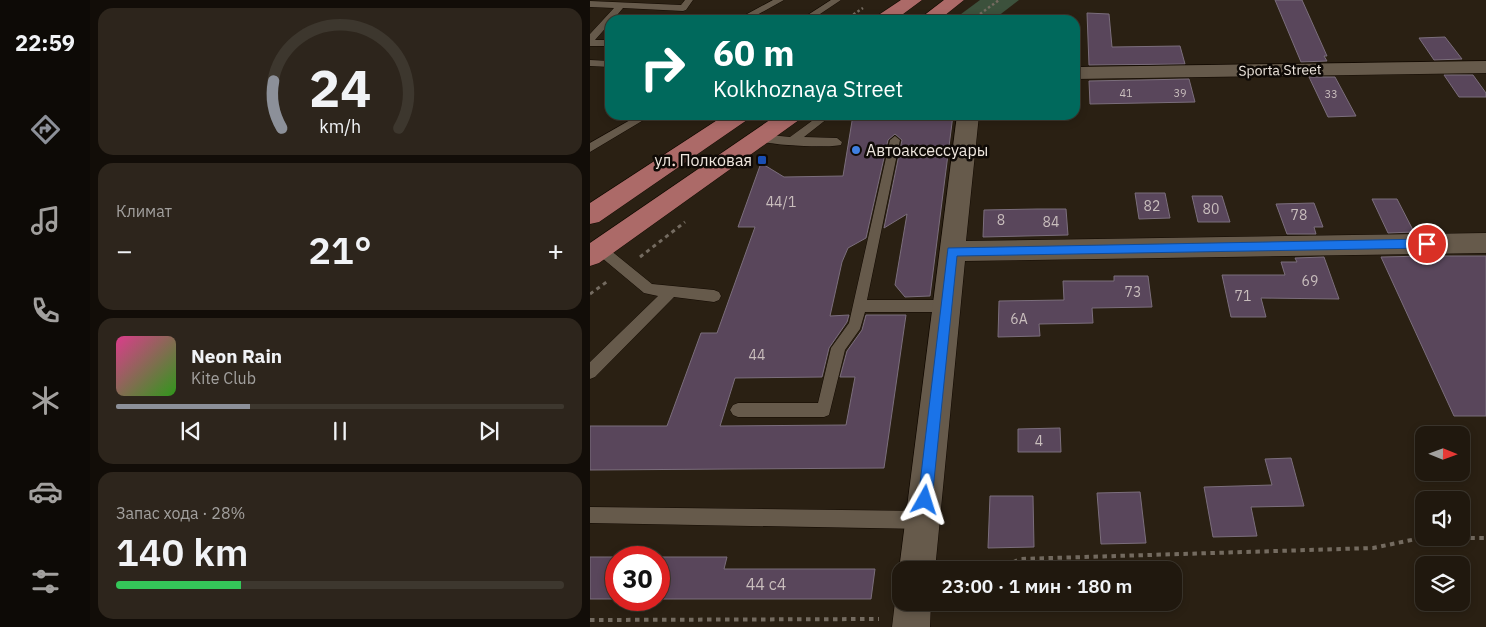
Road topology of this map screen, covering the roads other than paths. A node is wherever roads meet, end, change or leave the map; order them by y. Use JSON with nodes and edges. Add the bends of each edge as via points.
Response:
{"nodes":[{"id":1,"x":689,"y":0,"type":"edge"},
{"id":2,"x":780,"y":0,"type":"edge"},
{"id":3,"x":837,"y":0,"type":"edge"},
{"id":4,"x":913,"y":0,"type":"edge"},
{"id":5,"x":955,"y":0,"type":"edge"},
{"id":6,"x":590,"y":4,"type":"edge"},
{"id":7,"x":620,"y":6,"type":"junction"},
{"id":8,"x":612,"y":15,"type":"edge"},
{"id":9,"x":751,"y":15,"type":"edge"},
{"id":10,"x":813,"y":15,"type":"edge"},
{"id":11,"x":890,"y":15,"type":"edge"},
{"id":12,"x":934,"y":15,"type":"edge"},
{"id":13,"x":605,"y":24,"type":"edge"},
{"id":14,"x":590,"y":41,"type":"edge"},
{"id":15,"x":605,"y":42,"type":"edge"},
{"id":16,"x":590,"y":63,"type":"edge"},
{"id":17,"x":605,"y":64,"type":"edge"},
{"id":18,"x":1486,"y":67,"type":"edge"},
{"id":19,"x":1080,"y":73,"type":"edge"},
{"id":20,"x":638,"y":120,"type":"edge"},
{"id":21,"x":732,"y":120,"type":"edge"},
{"id":22,"x":785,"y":120,"type":"edge"},
{"id":23,"x":820,"y":120,"type":"edge"},
{"id":24,"x":967,"y":120,"type":"edge"},
{"id":25,"x":759,"y":138,"type":"junction"},
{"id":26,"x":895,"y":140,"type":"dead end"},
{"id":27,"x":792,"y":141,"type":"junction"},
{"id":28,"x":837,"y":142,"type":"dead end"},
{"id":29,"x":590,"y":148,"type":"edge"},
{"id":30,"x":590,"y":215,"type":"edge"},
{"id":31,"x":1486,"y":243,"type":"edge"},
{"id":32,"x":952,"y":251,"type":"junction"},
{"id":33,"x":595,"y":252,"type":"edge"},
{"id":34,"x":672,"y":292,"type":"junction"},
{"id":35,"x":714,"y":296,"type":"dead end"},
{"id":36,"x":859,"y":306,"type":"junction"},
{"id":37,"x":946,"y":306,"type":"junction"},
{"id":38,"x":590,"y":372,"type":"edge"},
{"id":39,"x":738,"y":410,"type":"dead end"},
{"id":40,"x":590,"y":515,"type":"edge"},
{"id":41,"x":923,"y":520,"type":"junction"},
{"id":42,"x":918,"y":561,"type":"edge"}],
"edges":[{"from":1,"to":7,"type":"lane","via":[[683,8]]},
{"from":2,"to":9,"type":"lane"},
{"from":3,"to":10,"type":"lane"},
{"from":4,"to":11,"type":"main road"},
{"from":5,"to":12,"type":"main road"},
{"from":6,"to":7,"type":"lane"},
{"from":7,"to":8,"type":"lane"},
{"from":13,"to":14,"type":"lane"},
{"from":14,"to":15,"type":"lane"},
{"from":16,"to":17,"type":"lane"},
{"from":18,"to":19,"type":"street","name":"Sporta Street"},
{"from":20,"to":29,"type":"lane"},
{"from":21,"to":30,"type":"main road"},
{"from":22,"to":25,"type":"main road"},
{"from":23,"to":27,"type":"lane"},
{"from":24,"to":32,"type":"street"},
{"from":25,"to":27,"type":"lane"},
{"from":25,"to":33,"type":"main road"},
{"from":26,"to":36,"type":"lane"},
{"from":27,"to":28,"type":"lane"},
{"from":31,"to":32,"type":"street"},
{"from":32,"to":37,"type":"street"},
{"from":33,"to":34,"type":"lane","via":[[649,289]]},
{"from":34,"to":35,"type":"lane"},
{"from":34,"to":38,"type":"lane"},
{"from":36,"to":37,"type":"lane"},
{"from":36,"to":39,"type":"lane","via":[[855,325],[838,348],[824,410]]},
{"from":37,"to":41,"type":"street"},
{"from":40,"to":41,"type":"lane"},
{"from":41,"to":42,"type":"street"}]}
